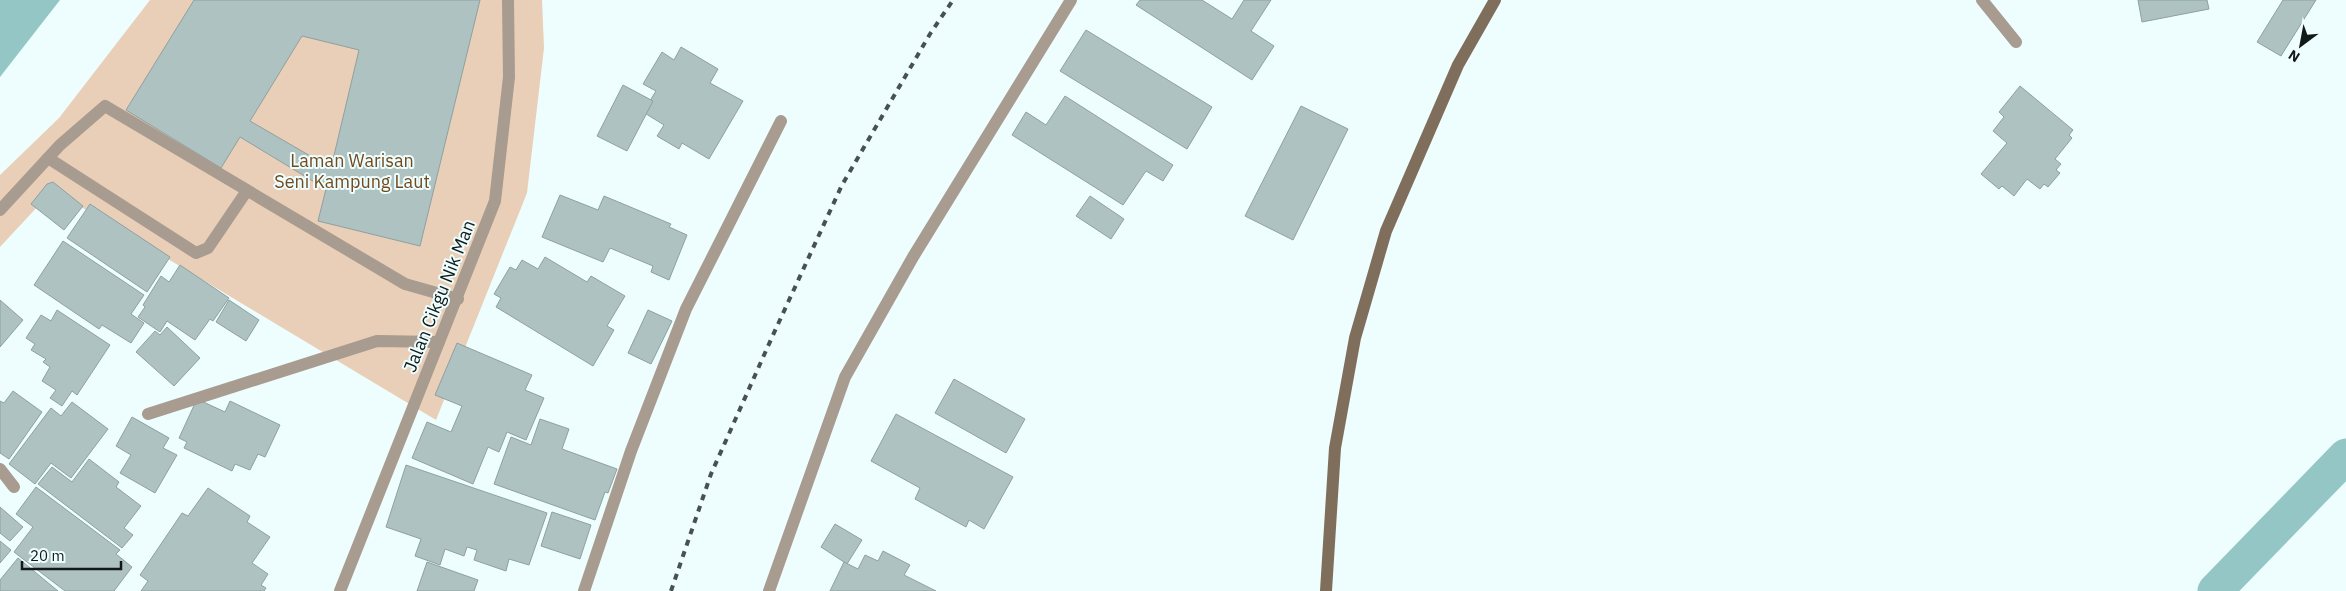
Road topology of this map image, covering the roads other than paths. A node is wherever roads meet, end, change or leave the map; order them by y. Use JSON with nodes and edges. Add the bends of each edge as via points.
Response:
{"nodes":[{"id":1,"x":508,"y":0,"type":"edge"},
{"id":2,"x":1072,"y":0,"type":"edge"},
{"id":3,"x":1496,"y":0,"type":"edge"},
{"id":4,"x":1982,"y":0,"type":"edge"},
{"id":5,"x":2016,"y":42,"type":"dead end"},
{"id":6,"x":781,"y":121,"type":"dead end"},
{"id":7,"x":48,"y":158,"type":"junction"},
{"id":8,"x":246,"y":192,"type":"junction"},
{"id":9,"x":0,"y":210,"type":"edge"},
{"id":10,"x":458,"y":299,"type":"junction"},
{"id":11,"x":439,"y":342,"type":"junction"},
{"id":12,"x":148,"y":414,"type":"dead end"},
{"id":13,"x":0,"y":469,"type":"edge"},
{"id":14,"x":14,"y":487,"type":"dead end"},
{"id":15,"x":340,"y":591,"type":"edge"},
{"id":16,"x":584,"y":591,"type":"edge"},
{"id":17,"x":769,"y":591,"type":"edge"},
{"id":18,"x":1326,"y":591,"type":"edge"}],
"edges":[{"from":1,"to":10,"type":"street","name":"Jalan Cikgu Nik Man","via":[[509,77],[495,201]]},
{"from":2,"to":17,"type":"street","via":[[918,249],[845,377]]},
{"from":3,"to":18,"type":"street","via":[[1458,65],[1414,163],[1386,231],[1365,302],[1355,338],[1335,448]]},
{"from":4,"to":5,"type":"street"},
{"from":6,"to":16,"type":"street","via":[[686,309],[631,451]]},
{"from":7,"to":8,"type":"street","via":[[105,106]]},
{"from":7,"to":8,"type":"street","via":[[196,253],[208,248]]},
{"from":7,"to":9,"type":"street"},
{"from":8,"to":10,"type":"street","via":[[405,284]]},
{"from":10,"to":11,"type":"street","name":"Jalan Cikgu Nik Man"},
{"from":11,"to":12,"type":"street","via":[[377,341]]},
{"from":11,"to":15,"type":"street","name":"Jalan Cikgu Nik Man"},
{"from":13,"to":14,"type":"street"}]}
